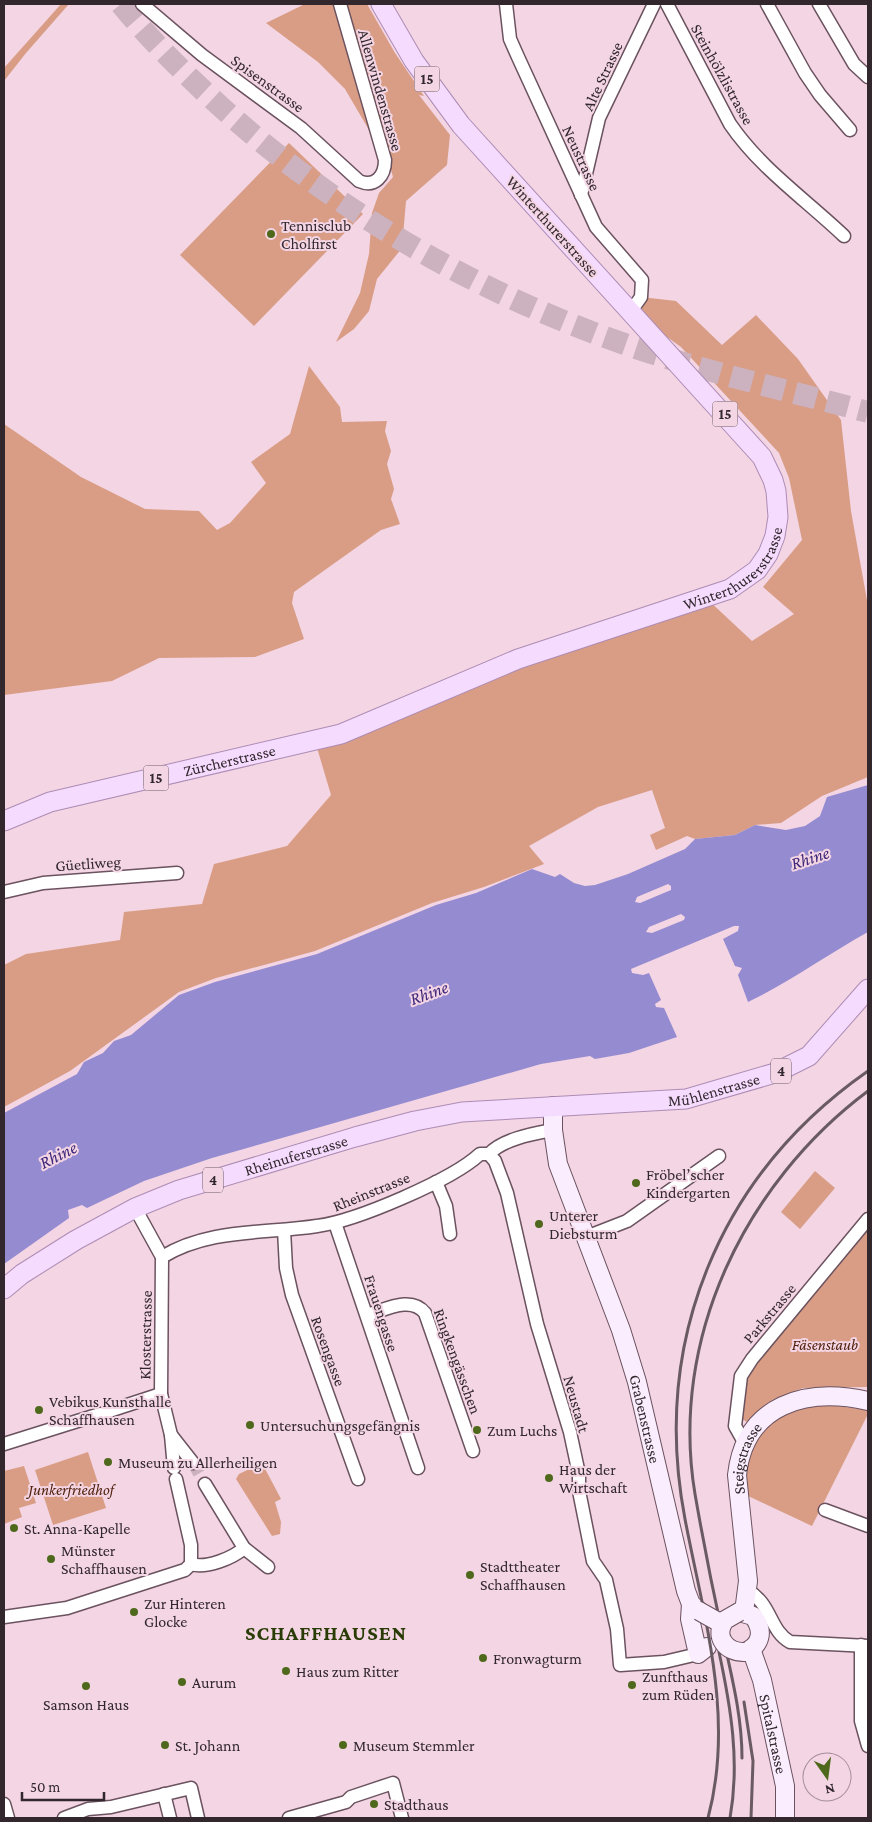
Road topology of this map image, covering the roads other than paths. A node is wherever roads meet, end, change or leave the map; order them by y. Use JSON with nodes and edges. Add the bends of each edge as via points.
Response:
{"nodes":[{"id":1,"x":142,"y":4,"type":"edge"},
{"id":2,"x":340,"y":4,"type":"edge"},
{"id":3,"x":380,"y":4,"type":"edge"},
{"id":4,"x":506,"y":4,"type":"edge"},
{"id":5,"x":654,"y":4,"type":"edge"},
{"id":6,"x":667,"y":4,"type":"edge"},
{"id":7,"x":767,"y":4,"type":"edge"},
{"id":8,"x":819,"y":4,"type":"edge"},
{"id":9,"x":868,"y":77,"type":"edge"},
{"id":10,"x":850,"y":130,"type":"dead end"},
{"id":11,"x":374,"y":182,"type":"joint"},
{"id":12,"x":581,"y":195,"type":"junction"},
{"id":13,"x":844,"y":236,"type":"dead end"},
{"id":14,"x":631,"y":312,"type":"junction"},
{"id":15,"x":312,"y":742,"type":"joint"},
{"id":16,"x":4,"y":821,"type":"edge"},
{"id":17,"x":177,"y":873,"type":"dead end"},
{"id":18,"x":4,"y":892,"type":"edge"},
{"id":19,"x":868,"y":989,"type":"edge"},
{"id":20,"x":553,"y":1106,"type":"junction"},
{"id":21,"x":553,"y":1130,"type":"junction"},
{"id":22,"x":489,"y":1154,"type":"junction"},
{"id":23,"x":719,"y":1156,"type":"dead end"},
{"id":24,"x":436,"y":1182,"type":"junction"},
{"id":25,"x":135,"y":1208,"type":"junction"},
{"id":26,"x":868,"y":1219,"type":"edge"},
{"id":27,"x":335,"y":1223,"type":"junction"},
{"id":28,"x":284,"y":1230,"type":"junction"},
{"id":29,"x":450,"y":1234,"type":"dead end"},
{"id":30,"x":586,"y":1237,"type":"junction"},
{"id":31,"x":162,"y":1257,"type":"junction"},
{"id":32,"x":4,"y":1289,"type":"edge"},
{"id":33,"x":367,"y":1315,"type":"junction"},
{"id":34,"x":161,"y":1394,"type":"junction"},
{"id":35,"x":868,"y":1401,"type":"edge"},
{"id":36,"x":172,"y":1435,"type":"junction"},
{"id":37,"x":744,"y":1442,"type":"junction"},
{"id":38,"x":4,"y":1444,"type":"edge"},
{"id":39,"x":473,"y":1451,"type":"dead end"},
{"id":40,"x":193,"y":1463,"type":"tunnel mouth"},
{"id":41,"x":418,"y":1468,"type":"dead end"},
{"id":42,"x":358,"y":1480,"type":"dead end"},
{"id":43,"x":205,"y":1484,"type":"tunnel mouth"},
{"id":44,"x":825,"y":1510,"type":"dead end"},
{"id":45,"x":868,"y":1526,"type":"edge"},
{"id":46,"x":244,"y":1548,"type":"junction"},
{"id":47,"x":191,"y":1564,"type":"junction"},
{"id":48,"x":268,"y":1567,"type":"dead end"},
{"id":49,"x":747,"y":1590,"type":"junction"},
{"id":50,"x":695,"y":1608,"type":"junction"},
{"id":51,"x":741,"y":1612,"type":"junction"},
{"id":52,"x":4,"y":1617,"type":"edge"},
{"id":53,"x":712,"y":1641,"type":"junction"},
{"id":54,"x":865,"y":1646,"type":"edge"},
{"id":55,"x":748,"y":1651,"type":"junction"},
{"id":56,"x":868,"y":1746,"type":"edge"},
{"id":57,"x":164,"y":1794,"type":"junction"},
{"id":58,"x":4,"y":1804,"type":"edge"},
{"id":59,"x":8,"y":1818,"type":"edge"},
{"id":60,"x":64,"y":1818,"type":"edge"},
{"id":61,"x":170,"y":1818,"type":"edge"},
{"id":62,"x":198,"y":1818,"type":"edge"},
{"id":63,"x":290,"y":1818,"type":"edge"},
{"id":64,"x":402,"y":1818,"type":"edge"},
{"id":65,"x":786,"y":1818,"type":"edge"}],
"edges":[{"from":1,"to":11,"type":"street","name":"Spisenstrasse","via":[[197,51],[301,128],[358,181],[365,184]]},
{"from":2,"to":11,"type":"street","name":"Allenwindenstrasse","via":[[385,160],[385,169]]},
{"from":3,"to":14,"type":"main road","name":"Winterthurerstrasse","number":"15","via":[[414,60],[461,125]]},
{"from":4,"to":12,"type":"street","name":"Neustrasse","via":[[510,39]]},
{"from":5,"to":12,"type":"street","name":"Alte Strasse","via":[[599,118]]},
{"from":6,"to":13,"type":"street","name":"Steinhölzlistrasse","via":[[739,138],[762,163]]},
{"from":7,"to":10,"type":"street","via":[[805,73]]},
{"from":8,"to":9,"type":"street","via":[[854,64]]},
{"from":12,"to":14,"type":"street","name":"Neustrasse","via":[[596,227],[642,280],[641,297]]},
{"from":14,"to":15,"type":"main road","name":"Winterthurerstrasse","number":"15","via":[[754,446],[768,468],[776,491],[778,517],[776,536],[762,563],[742,582],[716,595],[518,659],[370,723]]},
{"from":15,"to":16,"type":"main road","name":"Zürcherstrasse","number":"15","via":[[50,802]]},
{"from":17,"to":18,"type":"street","name":"Güetliweg","via":[[42,883]]},
{"from":19,"to":20,"type":"main road","name":"Mühlenstrasse","number":"4","via":[[809,1056],[775,1074],[686,1098]]},
{"from":20,"to":21,"type":"main road","name":"Grabenstrasse"},
{"from":20,"to":25,"type":"main road","name":"Rheinuferstrasse","number":"4","via":[[470,1111],[415,1121],[179,1190]]},
{"from":21,"to":22,"type":"street","name":"Rheinstrasse","via":[[495,1147]]},
{"from":21,"to":30,"type":"main road","name":"Grabenstrasse","via":[[558,1164]]},
{"from":22,"to":24,"type":"street","name":"Rheinstrasse","via":[[480,1154]]},
{"from":22,"to":53,"type":"street","name":"Neustadt","via":[[495,1161],[507,1193],[528,1289],[570,1432],[593,1561],[606,1580],[617,1630],[620,1665],[664,1662]]},
{"from":23,"to":30,"type":"street","via":[[627,1221]]},
{"from":24,"to":27,"type":"street","name":"Rheinstrasse"},
{"from":24,"to":29,"type":"street","via":[[446,1206]]},
{"from":25,"to":31,"type":"street","name":"Klosterstrasse"},
{"from":25,"to":32,"type":"main road","name":"Rheinuferstrasse","number":"4","via":[[76,1240]]},
{"from":26,"to":37,"type":"street","name":"Parkstrasse","via":[[741,1376],[735,1426]]},
{"from":27,"to":28,"type":"street","name":"Rheinstrasse"},
{"from":27,"to":33,"type":"street","name":"Frauengasse"},
{"from":28,"to":31,"type":"street","name":"Rheinstrasse","via":[[208,1237],[181,1246]]},
{"from":28,"to":42,"type":"street","name":"Rosengasse","via":[[286,1268],[292,1295]]},
{"from":30,"to":50,"type":"main road","name":"Grabenstrasse","via":[[637,1382],[686,1591]]},
{"from":31,"to":34,"type":"street","name":"Klosterstrasse"},
{"from":33,"to":39,"type":"street","name":"Ringkengässchen","via":[[411,1303],[425,1312]]},
{"from":33,"to":41,"type":"street","name":"Frauengasse"},
{"from":34,"to":36,"type":"street","name":"Klosterstrasse"},
{"from":34,"to":38,"type":"street"},
{"from":35,"to":37,"type":"main road","name":"Steigstrasse","via":[[816,1398],[782,1406],[755,1425]]},
{"from":36,"to":40,"type":"street"},
{"from":36,"to":47,"type":"street","name":"Klosterstrasse","via":[[175,1474],[191,1545]]},
{"from":37,"to":49,"type":"main road","name":"Steigstrasse","via":[[736,1475],[748,1573]]},
{"from":43,"to":46,"type":"street"},
{"from":44,"to":45,"type":"street"},
{"from":46,"to":47,"type":"street","via":[[239,1553],[203,1566]]},
{"from":46,"to":48,"type":"street"},
{"from":47,"to":52,"type":"street","via":[[185,1570],[67,1608]]},
{"from":49,"to":51,"type":"main road","name":"Steigstrasse"},
{"from":49,"to":54,"type":"street","via":[[759,1597],[782,1637],[790,1642]]},
{"from":50,"to":53,"type":"main road","bridge":true},
{"from":50,"to":53,"type":"main road","name":"Grabenstrasse","via":[[690,1619]]},
{"from":51,"to":53,"type":"main road","bridge":true,"via":[[730,1615]]},
{"from":51,"to":55,"type":"main road","via":[[753,1616],[760,1628],[758,1641]]},
{"from":53,"to":55,"type":"main road","bridge":true,"via":[[729,1649]]},
{"from":54,"to":56,"type":"street","via":[[861,1720]]},
{"from":55,"to":65,"type":"main road","name":"Spitalstrasse","via":[[762,1680],[778,1750],[785,1786]]},
{"from":57,"to":60,"type":"street","via":[[88,1809]]},
{"from":57,"to":61,"type":"street"},
{"from":57,"to":62,"type":"street","via":[[192,1788]]},
{"from":58,"to":59,"type":"street"},
{"from":63,"to":64,"type":"street","via":[[346,1802],[351,1797],[393,1783]]}]}
